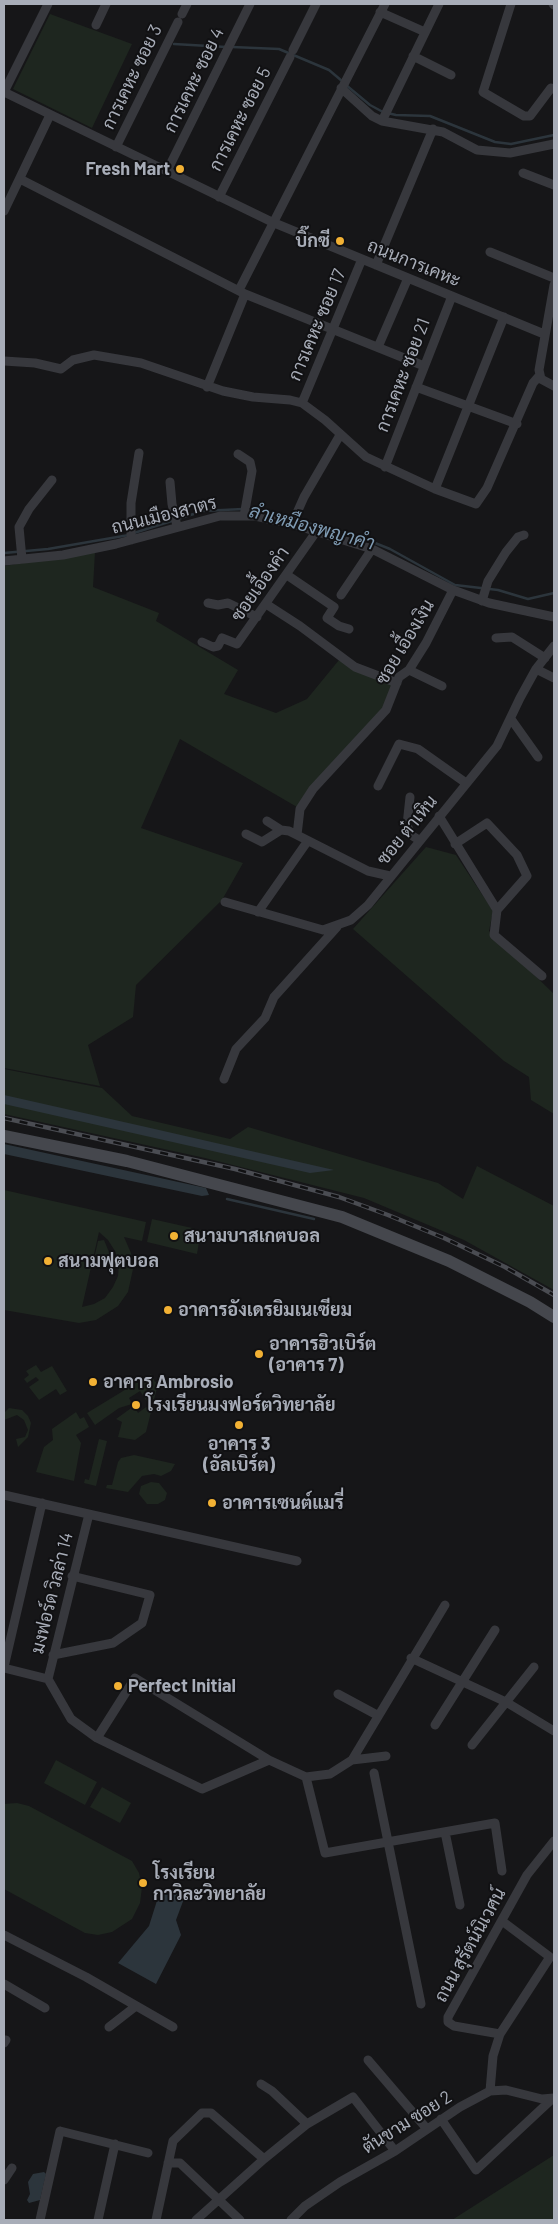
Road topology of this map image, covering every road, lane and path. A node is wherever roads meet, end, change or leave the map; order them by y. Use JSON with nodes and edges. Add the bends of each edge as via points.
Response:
{"nodes":[{"id":1,"x":48,"y":4,"type":"edge"},
{"id":2,"x":106,"y":4,"type":"edge"},
{"id":3,"x":187,"y":4,"type":"edge"},
{"id":4,"x":250,"y":4,"type":"edge"},
{"id":5,"x":316,"y":4,"type":"edge"},
{"id":6,"x":439,"y":4,"type":"edge"},
{"id":7,"x":511,"y":4,"type":"edge"},
{"id":8,"x":382,"y":8,"type":"edge"},
{"id":9,"x":96,"y":25,"type":"dead end"},
{"id":10,"x":425,"y":32,"type":"junction"},
{"id":11,"x":413,"y":56,"type":"junction"},
{"id":12,"x":451,"y":75,"type":"dead end"},
{"id":13,"x":343,"y":84,"type":"junction"},
{"id":14,"x":554,"y":89,"type":"edge"},
{"id":15,"x":4,"y":92,"type":"edge"},
{"id":16,"x":50,"y":115,"type":"junction"},
{"id":17,"x":382,"y":121,"type":"junction"},
{"id":18,"x":433,"y":129,"type":"junction"},
{"id":19,"x":554,"y":144,"type":"edge"},
{"id":20,"x":116,"y":147,"type":"junction"},
{"id":21,"x":167,"y":171,"type":"junction"},
{"id":22,"x":523,"y":173,"type":"dead end"},
{"id":23,"x":20,"y":179,"type":"junction"},
{"id":24,"x":554,"y":185,"type":"edge"},
{"id":25,"x":220,"y":197,"type":"junction"},
{"id":26,"x":4,"y":211,"type":"edge"},
{"id":27,"x":272,"y":222,"type":"junction"},
{"id":28,"x":490,"y":252,"type":"dead end"},
{"id":29,"x":362,"y":259,"type":"junction"},
{"id":30,"x":376,"y":265,"type":"junction"},
{"id":31,"x":408,"y":278,"type":"junction"},
{"id":32,"x":554,"y":278,"type":"edge"},
{"id":33,"x":554,"y":285,"type":"edge"},
{"id":34,"x":242,"y":292,"type":"junction"},
{"id":35,"x":452,"y":296,"type":"junction"},
{"id":36,"x":504,"y":317,"type":"junction"},
{"id":37,"x":333,"y":330,"type":"junction"},
{"id":38,"x":544,"y":334,"type":"junction"},
{"id":39,"x":378,"y":347,"type":"junction"},
{"id":40,"x":4,"y":361,"type":"edge"},
{"id":41,"x":424,"y":366,"type":"junction"},
{"id":42,"x":540,"y":376,"type":"junction"},
{"id":43,"x":416,"y":386,"type":"junction"},
{"id":44,"x":554,"y":386,"type":"edge"},
{"id":45,"x":207,"y":387,"type":"junction"},
{"id":46,"x":302,"y":403,"type":"junction"},
{"id":47,"x":468,"y":405,"type":"junction"},
{"id":48,"x":517,"y":424,"type":"junction"},
{"id":49,"x":340,"y":435,"type":"junction"},
{"id":50,"x":139,"y":453,"type":"dead end"},
{"id":51,"x":238,"y":454,"type":"dead end"},
{"id":52,"x":385,"y":467,"type":"junction"},
{"id":53,"x":52,"y":480,"type":"dead end"},
{"id":54,"x":170,"y":482,"type":"dead end"},
{"id":55,"x":435,"y":489,"type":"junction"},
{"id":56,"x":244,"y":510,"type":"junction"},
{"id":57,"x":293,"y":519,"type":"junction"},
{"id":58,"x":177,"y":524,"type":"junction"},
{"id":59,"x":316,"y":532,"type":"junction"},
{"id":60,"x":131,"y":535,"type":"junction"},
{"id":61,"x":524,"y":536,"type":"dead end"},
{"id":62,"x":372,"y":548,"type":"junction"},
{"id":63,"x":22,"y":556,"type":"junction"},
{"id":64,"x":4,"y":561,"type":"edge"},
{"id":65,"x":287,"y":575,"type":"junction"},
{"id":66,"x":453,"y":590,"type":"junction"},
{"id":67,"x":341,"y":595,"type":"dead end"},
{"id":68,"x":482,"y":598,"type":"junction"},
{"id":69,"x":208,"y":603,"type":"dead end"},
{"id":70,"x":266,"y":604,"type":"junction"},
{"id":71,"x":257,"y":617,"type":"junction"},
{"id":72,"x":554,"y":617,"type":"edge"},
{"id":73,"x":349,"y":629,"type":"dead end"},
{"id":74,"x":496,"y":638,"type":"dead end"},
{"id":75,"x":202,"y":642,"type":"dead end"},
{"id":76,"x":554,"y":646,"type":"edge"},
{"id":77,"x":545,"y":658,"type":"junction"},
{"id":78,"x":536,"y":669,"type":"junction"},
{"id":79,"x":409,"y":670,"type":"junction"},
{"id":80,"x":554,"y":678,"type":"edge"},
{"id":81,"x":397,"y":683,"type":"junction"},
{"id":82,"x":442,"y":686,"type":"dead end"},
{"id":83,"x":511,"y":719,"type":"junction"},
{"id":84,"x":538,"y":757,"type":"dead end"},
{"id":85,"x":466,"y":783,"type":"junction"},
{"id":86,"x":378,"y":786,"type":"dead end"},
{"id":87,"x":410,"y":798,"type":"dead end"},
{"id":88,"x":439,"y":816,"type":"junction"},
{"id":89,"x":267,"y":821,"type":"dead end"},
{"id":90,"x":281,"y":830,"type":"junction"},
{"id":91,"x":246,"y":834,"type":"dead end"},
{"id":92,"x":297,"y":835,"type":"junction"},
{"id":93,"x":419,"y":840,"type":"junction"},
{"id":94,"x":307,"y":842,"type":"junction"},
{"id":95,"x":455,"y":844,"type":"junction"},
{"id":96,"x":390,"y":876,"type":"junction"},
{"id":97,"x":225,"y":902,"type":"dead end"},
{"id":98,"x":497,"y":910,"type":"junction"},
{"id":99,"x":258,"y":912,"type":"junction"},
{"id":100,"x":337,"y":926,"type":"junction"},
{"id":101,"x":542,"y":976,"type":"dead end"},
{"id":102,"x":224,"y":1079,"type":"dead end"},
{"id":103,"x":4,"y":1136,"type":"edge"},
{"id":104,"x":554,"y":1317,"type":"edge"},
{"id":105,"x":4,"y":1495,"type":"edge"},
{"id":106,"x":42,"y":1504,"type":"junction"},
{"id":107,"x":89,"y":1514,"type":"junction"},
{"id":108,"x":297,"y":1561,"type":"dead end"},
{"id":109,"x":72,"y":1576,"type":"junction"},
{"id":110,"x":445,"y":1604,"type":"dead end"},
{"id":111,"x":494,"y":1630,"type":"dead end"},
{"id":112,"x":53,"y":1655,"type":"junction"},
{"id":113,"x":411,"y":1658,"type":"junction"},
{"id":114,"x":534,"y":1667,"type":"dead end"},
{"id":115,"x":4,"y":1668,"type":"edge"},
{"id":116,"x":48,"y":1680,"type":"junction"},
{"id":117,"x":461,"y":1682,"type":"junction"},
{"id":118,"x":338,"y":1694,"type":"dead end"},
{"id":119,"x":506,"y":1702,"type":"junction"},
{"id":120,"x":377,"y":1715,"type":"junction"},
{"id":121,"x":435,"y":1725,"type":"dead end"},
{"id":122,"x":554,"y":1730,"type":"edge"},
{"id":123,"x":97,"y":1738,"type":"junction"},
{"id":124,"x":472,"y":1745,"type":"dead end"},
{"id":125,"x":386,"y":1756,"type":"dead end"},
{"id":126,"x":269,"y":1760,"type":"junction"},
{"id":127,"x":352,"y":1760,"type":"junction"},
{"id":128,"x":374,"y":1773,"type":"dead end"},
{"id":129,"x":306,"y":1777,"type":"junction"},
{"id":130,"x":445,"y":1832,"type":"junction"},
{"id":131,"x":554,"y":1841,"type":"edge"},
{"id":132,"x":388,"y":1842,"type":"junction"},
{"id":133,"x":502,"y":1872,"type":"dead end"},
{"id":134,"x":460,"y":1905,"type":"dead end"},
{"id":135,"x":502,"y":1921,"type":"junction"},
{"id":136,"x":4,"y":1935,"type":"edge"},
{"id":137,"x":4,"y":1984,"type":"edge"},
{"id":138,"x":420,"y":2004,"type":"dead end"},
{"id":139,"x":136,"y":2006,"type":"junction"},
{"id":140,"x":45,"y":2008,"type":"dead end"},
{"id":141,"x":108,"y":2027,"type":"dead end"},
{"id":142,"x":173,"y":2027,"type":"dead end"},
{"id":143,"x":500,"y":2034,"type":"junction"},
{"id":144,"x":368,"y":2060,"type":"dead end"},
{"id":145,"x":261,"y":2084,"type":"dead end"},
{"id":146,"x":490,"y":2091,"type":"junction"},
{"id":147,"x":553,"y":2099,"type":"edge"},
{"id":148,"x":441,"y":2119,"type":"junction"},
{"id":149,"x":308,"y":2124,"type":"junction"},
{"id":150,"x":427,"y":2128,"type":"junction"},
{"id":151,"x":115,"y":2144,"type":"junction"},
{"id":152,"x":396,"y":2150,"type":"junction"},
{"id":153,"x":148,"y":2153,"type":"dead end"},
{"id":154,"x":264,"y":2159,"type":"junction"},
{"id":155,"x":168,"y":2163,"type":"junction"},
{"id":156,"x":12,"y":2168,"type":"dead end"},
{"id":157,"x":4,"y":2180,"type":"edge"},
{"id":158,"x":219,"y":2199,"type":"junction"},
{"id":159,"x":40,"y":2220,"type":"edge"},
{"id":160,"x":98,"y":2220,"type":"edge"},
{"id":161,"x":156,"y":2220,"type":"edge"},
{"id":162,"x":196,"y":2220,"type":"edge"},
{"id":163,"x":240,"y":2220,"type":"edge"},
{"id":164,"x":291,"y":2220,"type":"edge"}],
"edges":[{"from":1,"to":15,"type":"street"},
{"from":2,"to":9,"type":"street"},
{"from":3,"to":20,"type":"street","name":"การเคหะ ซอย 3"},
{"from":4,"to":21,"type":"street","name":"การเคหะ ซอย 4"},
{"from":5,"to":25,"type":"street","name":"การเคหะ ซอย 5"},
{"from":6,"to":10,"type":"street"},
{"from":7,"to":14,"type":"street","via":[[483,92],[524,116],[530,116],[551,88]]},
{"from":8,"to":10,"type":"street"},
{"from":8,"to":13,"type":"street"},
{"from":10,"to":11,"type":"street"},
{"from":11,"to":12,"type":"street"},
{"from":11,"to":17,"type":"street"},
{"from":13,"to":17,"type":"street","via":[[372,116]]},
{"from":13,"to":27,"type":"street"},
{"from":15,"to":16,"type":"street","name":"ถนนการเคหะ"},
{"from":16,"to":20,"type":"street","name":"ถนนการเคหะ"},
{"from":16,"to":23,"type":"street"},
{"from":17,"to":18,"type":"street"},
{"from":18,"to":19,"type":"street","via":[[470,148],[484,151],[510,153]]},
{"from":18,"to":30,"type":"street"},
{"from":20,"to":21,"type":"street","name":"ถนนการเคหะ"},
{"from":21,"to":25,"type":"street","name":"ถนนการเคหะ"},
{"from":22,"to":24,"type":"street"},
{"from":23,"to":26,"type":"street"},
{"from":23,"to":34,"type":"street"},
{"from":25,"to":27,"type":"street","name":"ถนนการเคหะ"},
{"from":27,"to":29,"type":"street","name":"ถนนการเคหะ"},
{"from":27,"to":34,"type":"street"},
{"from":28,"to":32,"type":"street"},
{"from":29,"to":30,"type":"street","name":"ถนนการเคหะ"},
{"from":29,"to":37,"type":"street","name":"การเคหะ ซอย 17"},
{"from":30,"to":31,"type":"street","name":"ถนนการเคหะ"},
{"from":31,"to":35,"type":"street","name":"ถนนการเคหะ"},
{"from":31,"to":39,"type":"street"},
{"from":33,"to":38,"type":"street"},
{"from":34,"to":37,"type":"street"},
{"from":34,"to":45,"type":"street"},
{"from":35,"to":36,"type":"street","name":"ถนนการเคหะ"},
{"from":35,"to":41,"type":"street","name":"การเคหะ ซอย 21"},
{"from":36,"to":38,"type":"street","name":"ถนนการเคหะ"},
{"from":36,"to":47,"type":"street"},
{"from":37,"to":39,"type":"street"},
{"from":37,"to":46,"type":"street","name":"การเคหะ ซอย 17"},
{"from":38,"to":42,"type":"street"},
{"from":39,"to":41,"type":"street"},
{"from":40,"to":45,"type":"street","via":[[60,369],[73,360],[94,355],[141,363]]},
{"from":41,"to":43,"type":"street","name":"การเคหะ ซอย 21"},
{"from":42,"to":44,"type":"street"},
{"from":42,"to":48,"type":"street","via":[[531,386]]},
{"from":43,"to":47,"type":"street"},
{"from":43,"to":52,"type":"street","name":"การเคหะ ซอย 21"},
{"from":45,"to":46,"type":"street"},
{"from":46,"to":49,"type":"street"},
{"from":47,"to":48,"type":"street"},
{"from":47,"to":55,"type":"street"},
{"from":48,"to":55,"type":"street","via":[[476,504]]},
{"from":49,"to":52,"type":"street","via":[[366,457]]},
{"from":49,"to":57,"type":"street"},
{"from":50,"to":60,"type":"street","via":[[131,503]]},
{"from":51,"to":56,"type":"street","via":[[250,462],[252,472]]},
{"from":52,"to":55,"type":"street"},
{"from":53,"to":63,"type":"street","via":[[20,528]]},
{"from":54,"to":58,"type":"street"},
{"from":56,"to":57,"type":"street","name":"ถนนเมืองสาตร"},
{"from":56,"to":58,"type":"street","name":"ถนนเมืองสาตร"},
{"from":57,"to":59,"type":"street","name":"ถนนเมืองสาตร"},
{"from":58,"to":60,"type":"street","name":"ถนนเมืองสาตร"},
{"from":59,"to":62,"type":"street","name":"ถนนเมืองสาตร"},
{"from":59,"to":65,"type":"street","name":"ซอยเอื้องคำ"},
{"from":60,"to":63,"type":"street","name":"ถนนเมืองสาตร","via":[[63,555]]},
{"from":61,"to":68,"type":"street","via":[[518,536],[488,581]]},
{"from":62,"to":66,"type":"street","name":"ถนนเมืองสาตร"},
{"from":62,"to":67,"type":"street"},
{"from":63,"to":64,"type":"street","name":"ถนนเมืองสาตร"},
{"from":65,"to":70,"type":"street","name":"ซอยเอื้องคำ"},
{"from":65,"to":73,"type":"street","via":[[334,607],[327,618]]},
{"from":66,"to":68,"type":"street","name":"ถนนเมืองสาตร"},
{"from":66,"to":79,"type":"street","name":"ซอย เอื้องเงิน"},
{"from":68,"to":72,"type":"street","name":"ถนนเมืองสาตร"},
{"from":69,"to":71,"type":"street","via":[[228,603]]},
{"from":70,"to":71,"type":"street","name":"ซอยเอื้องคำ"},
{"from":70,"to":81,"type":"street","via":[[355,667]]},
{"from":71,"to":75,"type":"street","name":"ซอยเอื้องคำ","via":[[237,644],[222,638],[218,646],[213,647]]},
{"from":74,"to":77,"type":"street","via":[[512,637]]},
{"from":76,"to":77,"type":"street","name":"ซอย ต๋าเหิน"},
{"from":77,"to":78,"type":"street","name":"ซอย ต๋าเหิน"},
{"from":78,"to":80,"type":"street"},
{"from":78,"to":83,"type":"street","name":"ซอย ต๋าเหิน"},
{"from":79,"to":81,"type":"street","name":"ซอย เอื้องเงิน"},
{"from":79,"to":82,"type":"street"},
{"from":81,"to":92,"type":"street","name":"ซอย เอื้องเงิน","via":[[386,710],[313,789],[300,809]]},
{"from":83,"to":84,"type":"street"},
{"from":83,"to":85,"type":"street","name":"ซอย ต๋าเหิน","via":[[497,746]]},
{"from":85,"to":86,"type":"street","via":[[418,749],[399,744]]},
{"from":85,"to":88,"type":"street","name":"ซอย ต๋าเหิน"},
{"from":87,"to":93,"type":"street","via":[[407,825],[411,835]]},
{"from":88,"to":93,"type":"street","name":"ซอย ต๋าเหิน"},
{"from":88,"to":95,"type":"street"},
{"from":89,"to":90,"type":"street"},
{"from":90,"to":91,"type":"street","via":[[262,842]]},
{"from":90,"to":92,"type":"street"},
{"from":92,"to":94,"type":"street"},
{"from":93,"to":96,"type":"street","name":"ซอย ต๋าเหิน"},
{"from":94,"to":96,"type":"street","via":[[368,871]]},
{"from":94,"to":99,"type":"street"},
{"from":95,"to":98,"type":"street"},
{"from":95,"to":98,"type":"street","via":[[487,823],[518,855],[527,876]]},
{"from":96,"to":100,"type":"street","name":"ซอย ต๋าเหิน","via":[[368,905],[351,920]]},
{"from":97,"to":99,"type":"street","name":"ซอย ต๋าเหิน"},
{"from":98,"to":101,"type":"street","via":[[494,935]]},
{"from":99,"to":100,"type":"street","name":"ซอย ต๋าเหิน","via":[[323,930]]},
{"from":100,"to":102,"type":"street","via":[[274,997],[265,1018],[236,1049]]},
{"from":103,"to":104,"type":"main road","via":[[127,1161],[342,1217],[449,1261]]},
{"from":105,"to":106,"type":"street"},
{"from":106,"to":107,"type":"street"},
{"from":106,"to":115,"type":"street"},
{"from":107,"to":108,"type":"street"},
{"from":107,"to":109,"type":"street","name":"มงฟอร์ด วิลล่า 14"},
{"from":109,"to":112,"type":"street","name":"มงฟอร์ด วิลล่า 14"},
{"from":109,"to":112,"type":"street","via":[[150,1594],[142,1623],[113,1643]]},
{"from":110,"to":113,"type":"street"},
{"from":111,"to":117,"type":"street"},
{"from":112,"to":116,"type":"street","name":"มงฟอร์ด วิลล่า 14"},
{"from":113,"to":117,"type":"street"},
{"from":113,"to":120,"type":"street"},
{"from":114,"to":119,"type":"street"},
{"from":115,"to":116,"type":"street"},
{"from":116,"to":123,"type":"street","via":[[71,1719]]},
{"from":117,"to":119,"type":"street"},
{"from":117,"to":121,"type":"street"},
{"from":118,"to":120,"type":"street"},
{"from":119,"to":122,"type":"street"},
{"from":119,"to":124,"type":"street"},
{"from":120,"to":127,"type":"street"},
{"from":123,"to":126,"type":"street","via":[[202,1789]]},
{"from":123,"to":126,"type":"street","via":[[135,1678]]},
{"from":125,"to":127,"type":"street"},
{"from":126,"to":129,"type":"street"},
{"from":127,"to":129,"type":"street","via":[[330,1774]]},
{"from":128,"to":132,"type":"street"},
{"from":129,"to":132,"type":"street","via":[[325,1854]]},
{"from":130,"to":132,"type":"street"},
{"from":130,"to":133,"type":"street","via":[[495,1823]]},
{"from":130,"to":134,"type":"street"},
{"from":131,"to":135,"type":"street","name":"ถนน สุรัตน์นิเวศน์","via":[[527,1875]]},
{"from":132,"to":138,"type":"street"},
{"from":135,"to":143,"type":"street","via":[[550,1957]]},
{"from":135,"to":143,"type":"street","name":"ถนน สุรัตน์นิเวศน์","via":[[448,2017],[448,2022],[454,2026]]},
{"from":136,"to":139,"type":"street"},
{"from":137,"to":140,"type":"street"},
{"from":139,"to":141,"type":"street"},
{"from":139,"to":142,"type":"street"},
{"from":143,"to":146,"type":"street","via":[[493,2056]]},
{"from":144,"to":150,"type":"street"},
{"from":145,"to":149,"type":"street"},
{"from":146,"to":147,"type":"street","via":[[506,2090]]},
{"from":146,"to":148,"type":"street","name":"ตันขาม ซอย 2"},
{"from":147,"to":148,"type":"street","via":[[476,2170]]},
{"from":148,"to":150,"type":"street","name":"ตันขาม ซอย 2"},
{"from":149,"to":152,"type":"street","via":[[353,2097]]},
{"from":149,"to":154,"type":"street"},
{"from":150,"to":152,"type":"street","name":"ตันขาม ซอย 2"},
{"from":151,"to":153,"type":"street"},
{"from":151,"to":159,"type":"street","via":[[60,2131]]},
{"from":151,"to":160,"type":"street"},
{"from":152,"to":164,"type":"street","name":"ตันขาม ซอย 2","via":[[333,2187]]},
{"from":154,"to":155,"type":"street","via":[[211,2113],[202,2113],[173,2141]]},
{"from":154,"to":158,"type":"street"},
{"from":155,"to":158,"type":"street","via":[[180,2163]]},
{"from":155,"to":161,"type":"street"},
{"from":156,"to":157,"type":"street"},
{"from":158,"to":162,"type":"street"},
{"from":158,"to":163,"type":"street"}]}
